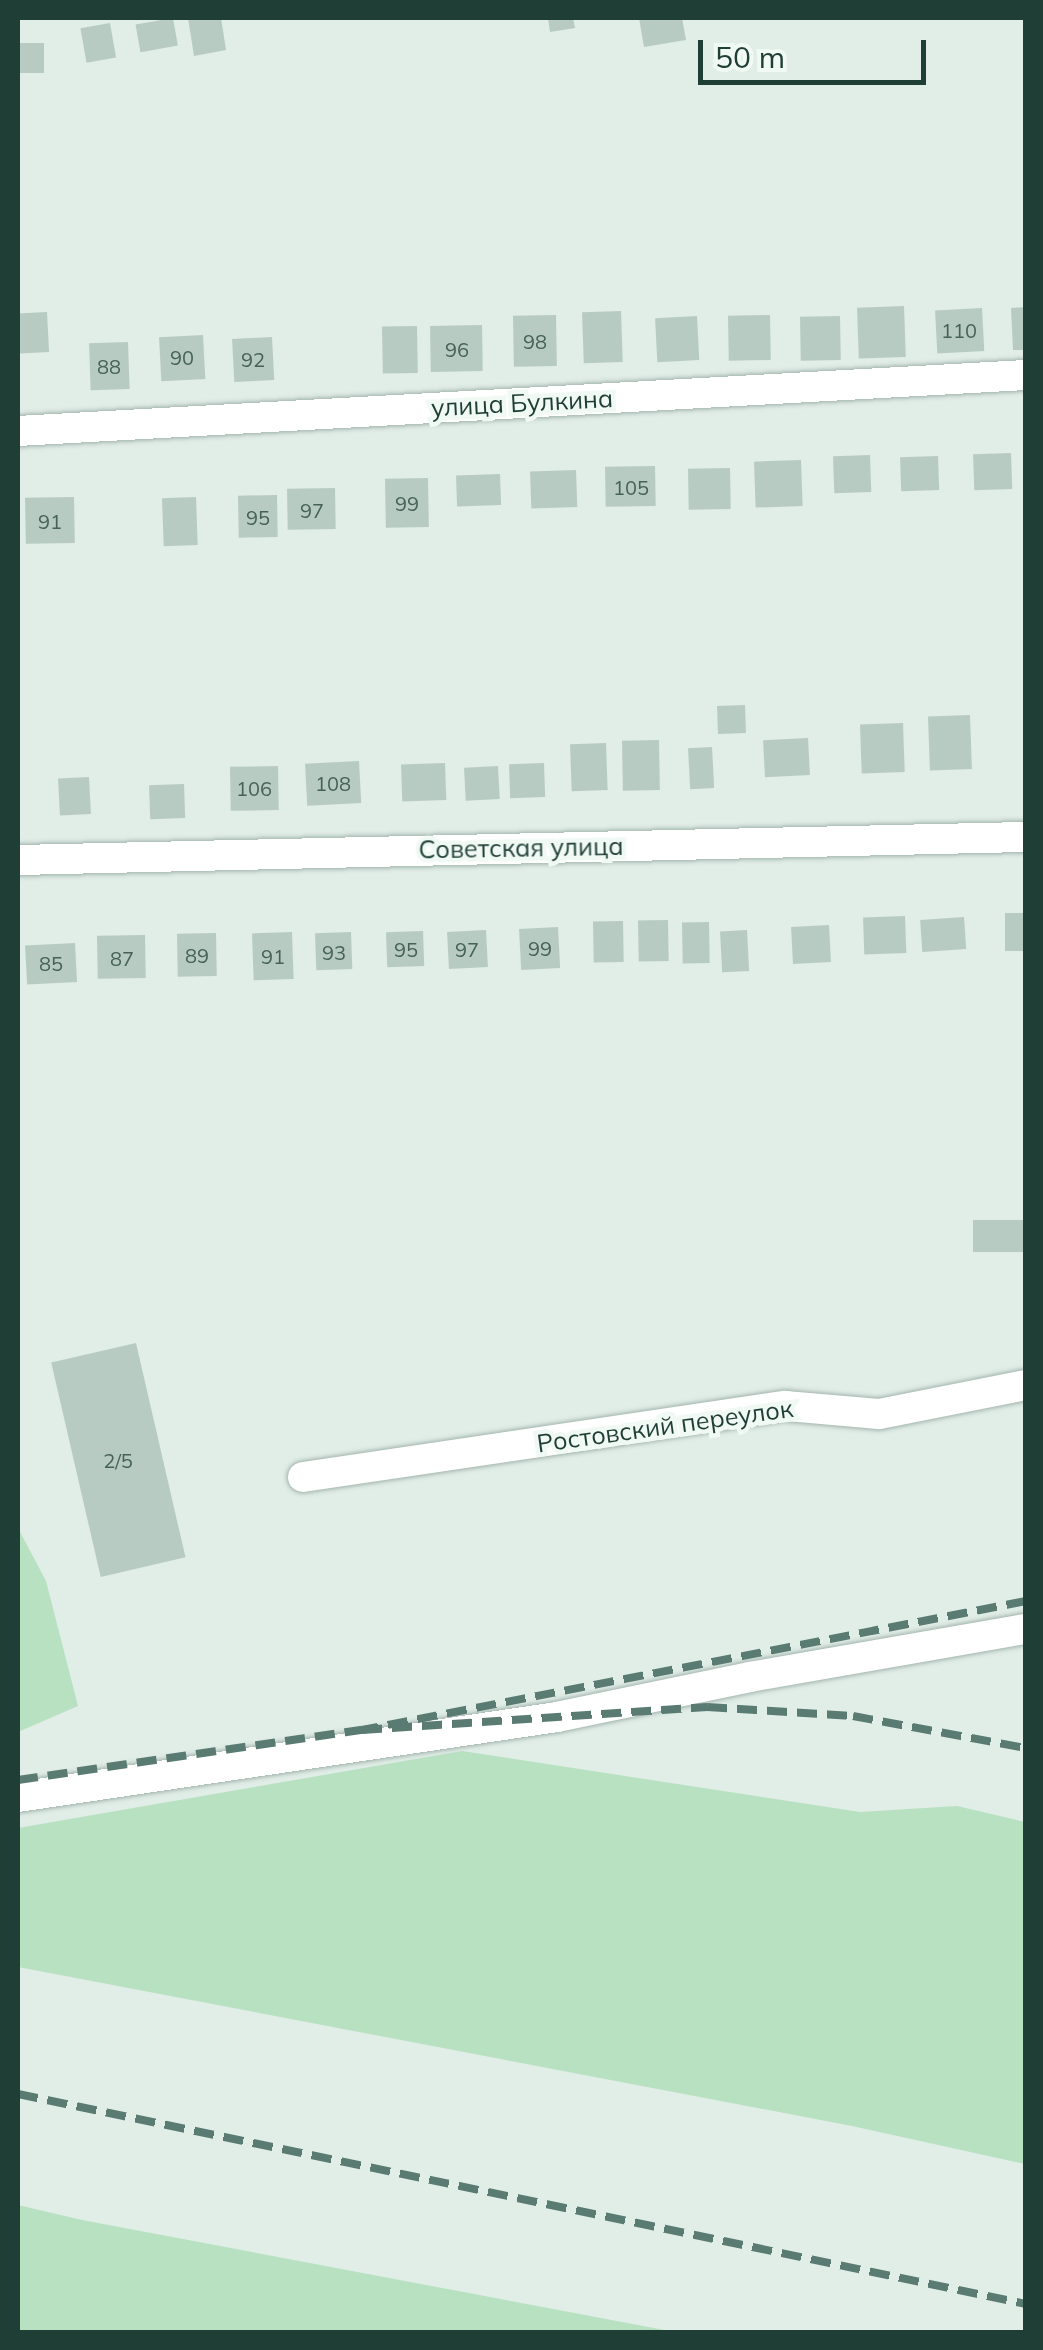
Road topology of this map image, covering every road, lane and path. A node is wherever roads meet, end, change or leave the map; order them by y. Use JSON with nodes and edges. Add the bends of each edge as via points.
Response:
{"nodes":[{"id":1,"x":1026,"y":376,"type":"edge"},
{"id":2,"x":18,"y":431,"type":"edge"},
{"id":3,"x":1026,"y":837,"type":"edge"},
{"id":4,"x":18,"y":860,"type":"edge"},
{"id":5,"x":1026,"y":1385,"type":"edge"},
{"id":6,"x":303,"y":1477,"type":"dead end"},
{"id":7,"x":1026,"y":1629,"type":"edge"},
{"id":8,"x":18,"y":1797,"type":"edge"}],
"edges":[{"from":1,"to":2,"type":"street","name":"улица Булкина"},
{"from":3,"to":4,"type":"street","name":"Советская улица"},
{"from":5,"to":6,"type":"street","name":"Ростовский переулок","via":[[879,1414],[786,1406]]},
{"from":7,"to":8,"type":"street","via":[[557,1717]]}]}
